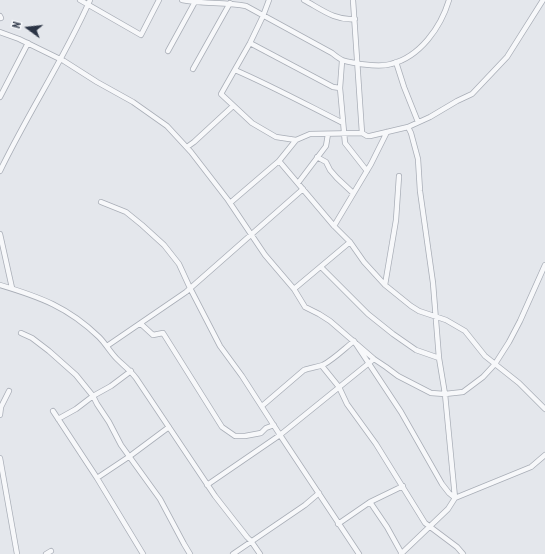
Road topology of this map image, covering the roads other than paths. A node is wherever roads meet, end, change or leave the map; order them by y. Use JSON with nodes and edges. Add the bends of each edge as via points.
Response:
{"nodes":[{"id":1,"x":80,"y":0,"type":"edge"},
{"id":2,"x":158,"y":0,"type":"edge"},
{"id":3,"x":182,"y":0,"type":"edge"},
{"id":4,"x":269,"y":0,"type":"edge"},
{"id":5,"x":304,"y":0,"type":"edge"},
{"id":6,"x":353,"y":0,"type":"edge"},
{"id":7,"x":449,"y":0,"type":"edge"},
{"id":8,"x":543,"y":0,"type":"edge"},
{"id":9,"x":196,"y":1,"type":"edge"},
{"id":10,"x":89,"y":2,"type":"edge"},
{"id":11,"x":230,"y":3,"type":"junction"},
{"id":12,"x":263,"y":16,"type":"junction"},
{"id":13,"x":355,"y":19,"type":"junction"},
{"id":14,"x":0,"y":32,"type":"edge"},
{"id":15,"x":28,"y":43,"type":"junction"},
{"id":16,"x":250,"y":43,"type":"junction"},
{"id":17,"x":168,"y":51,"type":"dead end"},
{"id":18,"x":61,"y":60,"type":"junction"},
{"id":19,"x":342,"y":61,"type":"junction"},
{"id":20,"x":396,"y":62,"type":"junction"},
{"id":21,"x":359,"y":64,"type":"junction"},
{"id":22,"x":193,"y":69,"type":"dead end"},
{"id":23,"x":235,"y":70,"type":"junction"},
{"id":24,"x":340,"y":88,"type":"junction"},
{"id":25,"x":0,"y":97,"type":"edge"},
{"id":26,"x":233,"y":106,"type":"junction"},
{"id":27,"x":343,"y":122,"type":"junction"},
{"id":28,"x":418,"y":122,"type":"junction"},
{"id":29,"x":408,"y":127,"type":"junction"},
{"id":30,"x":387,"y":132,"type":"junction"},
{"id":31,"x":344,"y":133,"type":"junction"},
{"id":32,"x":362,"y":133,"type":"junction"},
{"id":33,"x":328,"y":134,"type":"junction"},
{"id":34,"x":296,"y":140,"type":"junction"},
{"id":35,"x":187,"y":147,"type":"junction"},
{"id":36,"x":317,"y":156,"type":"junction"},
{"id":37,"x":279,"y":161,"type":"junction"},
{"id":38,"x":0,"y":170,"type":"edge"},
{"id":39,"x":367,"y":171,"type":"junction"},
{"id":40,"x":399,"y":176,"type":"dead end"},
{"id":41,"x":298,"y":183,"type":"junction"},
{"id":42,"x":303,"y":190,"type":"junction"},
{"id":43,"x":353,"y":194,"type":"junction"},
{"id":44,"x":102,"y":202,"type":"dead end"},
{"id":45,"x":230,"y":203,"type":"junction"},
{"id":46,"x":334,"y":226,"type":"junction"},
{"id":47,"x":0,"y":234,"type":"edge"},
{"id":48,"x":250,"y":235,"type":"junction"},
{"id":49,"x":350,"y":242,"type":"junction"},
{"id":50,"x":545,"y":265,"type":"edge"},
{"id":51,"x":321,"y":267,"type":"junction"},
{"id":52,"x":0,"y":285,"type":"edge"},
{"id":53,"x":385,"y":286,"type":"junction"},
{"id":54,"x":12,"y":288,"type":"junction"},
{"id":55,"x":190,"y":288,"type":"junction"},
{"id":56,"x":294,"y":289,"type":"junction"},
{"id":57,"x":436,"y":316,"type":"junction"},
{"id":58,"x":141,"y":324,"type":"junction"},
{"id":59,"x":21,"y":333,"type":"dead end"},
{"id":60,"x":354,"y":341,"type":"junction"},
{"id":61,"x":107,"y":346,"type":"junction"},
{"id":62,"x":439,"y":358,"type":"junction"},
{"id":63,"x":374,"y":359,"type":"junction"},
{"id":64,"x":369,"y":363,"type":"junction"},
{"id":65,"x":495,"y":364,"type":"junction"},
{"id":66,"x":322,"y":366,"type":"junction"},
{"id":67,"x":131,"y":371,"type":"junction"},
{"id":68,"x":339,"y":388,"type":"junction"},
{"id":69,"x":9,"y":391,"type":"dead end"},
{"id":70,"x":445,"y":394,"type":"junction"},
{"id":71,"x":93,"y":396,"type":"junction"},
{"id":72,"x":262,"y":406,"type":"junction"},
{"id":73,"x":545,"y":409,"type":"edge"},
{"id":74,"x":53,"y":411,"type":"dead end"},
{"id":75,"x":0,"y":416,"type":"edge"},
{"id":76,"x":58,"y":420,"type":"junction"},
{"id":77,"x":274,"y":425,"type":"junction"},
{"id":78,"x":169,"y":427,"type":"junction"},
{"id":79,"x":280,"y":436,"type":"junction"},
{"id":80,"x":545,"y":455,"type":"edge"},
{"id":81,"x":130,"y":456,"type":"junction"},
{"id":82,"x":0,"y":458,"type":"edge"},
{"id":83,"x":97,"y":478,"type":"junction"},
{"id":84,"x":208,"y":485,"type":"junction"},
{"id":85,"x":403,"y":486,"type":"junction"},
{"id":86,"x":318,"y":493,"type":"junction"},
{"id":87,"x":455,"y":498,"type":"junction"},
{"id":88,"x":370,"y":502,"type":"junction"},
{"id":89,"x":338,"y":524,"type":"junction"},
{"id":90,"x":429,"y":526,"type":"junction"},
{"id":91,"x":251,"y":541,"type":"junction"},
{"id":92,"x":17,"y":554,"type":"edge"},
{"id":93,"x":46,"y":554,"type":"edge"},
{"id":94,"x":51,"y":554,"type":"edge"},
{"id":95,"x":143,"y":554,"type":"edge"},
{"id":96,"x":190,"y":554,"type":"edge"},
{"id":97,"x":233,"y":554,"type":"edge"},
{"id":98,"x":260,"y":554,"type":"edge"},
{"id":99,"x":358,"y":554,"type":"edge"},
{"id":100,"x":401,"y":554,"type":"edge"},
{"id":101,"x":463,"y":554,"type":"edge"}],
"edges":[{"from":1,"to":10,"type":"street"},
{"from":2,"to":10,"type":"street","via":[[141,35]]},
{"from":3,"to":9,"type":"street"},
{"from":4,"to":12,"type":"street"},
{"from":5,"to":13,"type":"street","via":[[331,16],[346,20]]},
{"from":6,"to":13,"type":"street"},
{"from":7,"to":20,"type":"street","via":[[439,24],[427,40],[410,55]]},
{"from":8,"to":28,"type":"street","via":[[507,56],[472,94]]},
{"from":9,"to":11,"type":"street"},
{"from":9,"to":17,"type":"street"},
{"from":10,"to":18,"type":"street"},
{"from":11,"to":12,"type":"street","via":[[246,6]]},
{"from":11,"to":22,"type":"street"},
{"from":12,"to":16,"type":"street"},
{"from":12,"to":19,"type":"street","via":[[332,53]]},
{"from":13,"to":21,"type":"street"},
{"from":14,"to":15,"type":"street"},
{"from":15,"to":18,"type":"street"},
{"from":15,"to":25,"type":"street"},
{"from":16,"to":23,"type":"street"},
{"from":16,"to":24,"type":"street","via":[[333,87]]},
{"from":18,"to":35,"type":"street","via":[[167,126]]},
{"from":18,"to":38,"type":"street"},
{"from":19,"to":21,"type":"street"},
{"from":19,"to":24,"type":"street"},
{"from":20,"to":21,"type":"street"},
{"from":20,"to":28,"type":"street"},
{"from":21,"to":32,"type":"street"},
{"from":23,"to":26,"type":"street","via":[[221,94]]},
{"from":23,"to":27,"type":"street"},
{"from":24,"to":27,"type":"street"},
{"from":26,"to":34,"type":"street","via":[[252,123],[276,137]]},
{"from":26,"to":35,"type":"street"},
{"from":27,"to":31,"type":"street"},
{"from":28,"to":29,"type":"street"},
{"from":29,"to":30,"type":"street"},
{"from":29,"to":57,"type":"street","via":[[418,159]]},
{"from":30,"to":32,"type":"street","via":[[370,136]]},
{"from":30,"to":39,"type":"street"},
{"from":31,"to":32,"type":"street"},
{"from":31,"to":33,"type":"street"},
{"from":31,"to":39,"type":"street","via":[[345,143]]},
{"from":33,"to":34,"type":"street","via":[[310,134]]},
{"from":33,"to":36,"type":"street","via":[[326,146]]},
{"from":34,"to":37,"type":"street"},
{"from":35,"to":45,"type":"street"},
{"from":36,"to":41,"type":"street"},
{"from":36,"to":43,"type":"street","via":[[326,162],[330,170]]},
{"from":37,"to":41,"type":"street"},
{"from":37,"to":45,"type":"street"},
{"from":39,"to":43,"type":"street"},
{"from":40,"to":53,"type":"street","via":[[396,220]]},
{"from":41,"to":42,"type":"street"},
{"from":42,"to":46,"type":"street"},
{"from":42,"to":48,"type":"street"},
{"from":43,"to":46,"type":"street"},
{"from":44,"to":55,"type":"street","via":[[126,212],[164,245],[179,264]]},
{"from":45,"to":48,"type":"street"},
{"from":46,"to":49,"type":"street"},
{"from":47,"to":54,"type":"street"},
{"from":48,"to":55,"type":"street"},
{"from":48,"to":56,"type":"street"},
{"from":49,"to":51,"type":"street"},
{"from":49,"to":53,"type":"street"},
{"from":50,"to":65,"type":"street","via":[[520,321]]},
{"from":51,"to":56,"type":"street"},
{"from":51,"to":62,"type":"street","via":[[368,314],[393,334],[416,350]]},
{"from":52,"to":54,"type":"street"},
{"from":53,"to":57,"type":"street","via":[[419,311]]},
{"from":54,"to":61,"type":"street","via":[[60,307],[85,324]]},
{"from":55,"to":58,"type":"street"},
{"from":55,"to":72,"type":"street","via":[[220,346]]},
{"from":56,"to":60,"type":"street","via":[[306,307]]},
{"from":57,"to":62,"type":"street"},
{"from":57,"to":65,"type":"street","via":[[454,323],[465,331],[485,356]]},
{"from":58,"to":61,"type":"street"},
{"from":58,"to":77,"type":"street","via":[[152,335],[163,333],[222,427],[235,436],[245,436],[261,433]]},
{"from":59,"to":71,"type":"street","via":[[50,351],[76,375]]},
{"from":60,"to":63,"type":"street"},
{"from":60,"to":64,"type":"street"},
{"from":60,"to":66,"type":"street"},
{"from":61,"to":67,"type":"street","via":[[117,360]]},
{"from":62,"to":70,"type":"street"},
{"from":63,"to":64,"type":"street"},
{"from":63,"to":70,"type":"street","via":[[398,376],[431,393]]},
{"from":64,"to":68,"type":"street"},
{"from":64,"to":87,"type":"street","via":[[401,412],[442,484]]},
{"from":65,"to":70,"type":"street","via":[[463,392]]},
{"from":65,"to":73,"type":"street"},
{"from":66,"to":68,"type":"street"},
{"from":66,"to":72,"type":"street","via":[[304,370]]},
{"from":67,"to":71,"type":"street"},
{"from":67,"to":78,"type":"street"},
{"from":68,"to":79,"type":"street"},
{"from":68,"to":85,"type":"street","via":[[347,404]]},
{"from":69,"to":75,"type":"street","via":[[1,407]]},
{"from":70,"to":87,"type":"street"},
{"from":71,"to":76,"type":"street"},
{"from":71,"to":81,"type":"street"},
{"from":72,"to":77,"type":"street"},
{"from":74,"to":76,"type":"street"},
{"from":76,"to":83,"type":"street"},
{"from":77,"to":79,"type":"street"},
{"from":78,"to":81,"type":"street"},
{"from":78,"to":84,"type":"street"},
{"from":79,"to":84,"type":"street"},
{"from":79,"to":86,"type":"street"},
{"from":80,"to":87,"type":"street","via":[[531,467]]},
{"from":81,"to":83,"type":"street"},
{"from":81,"to":96,"type":"street","via":[[160,499]]},
{"from":82,"to":92,"type":"street"},
{"from":83,"to":95,"type":"street"},
{"from":84,"to":91,"type":"street"},
{"from":85,"to":88,"type":"street"},
{"from":85,"to":90,"type":"street"},
{"from":86,"to":89,"type":"street"},
{"from":86,"to":91,"type":"street"},
{"from":87,"to":90,"type":"street","via":[[448,509]]},
{"from":88,"to":89,"type":"street"},
{"from":88,"to":100,"type":"street"},
{"from":89,"to":99,"type":"street"},
{"from":90,"to":100,"type":"street"},
{"from":90,"to":101,"type":"street"},
{"from":91,"to":97,"type":"street"},
{"from":91,"to":98,"type":"street"},
{"from":93,"to":94,"type":"street","via":[[51,551]]}]}
